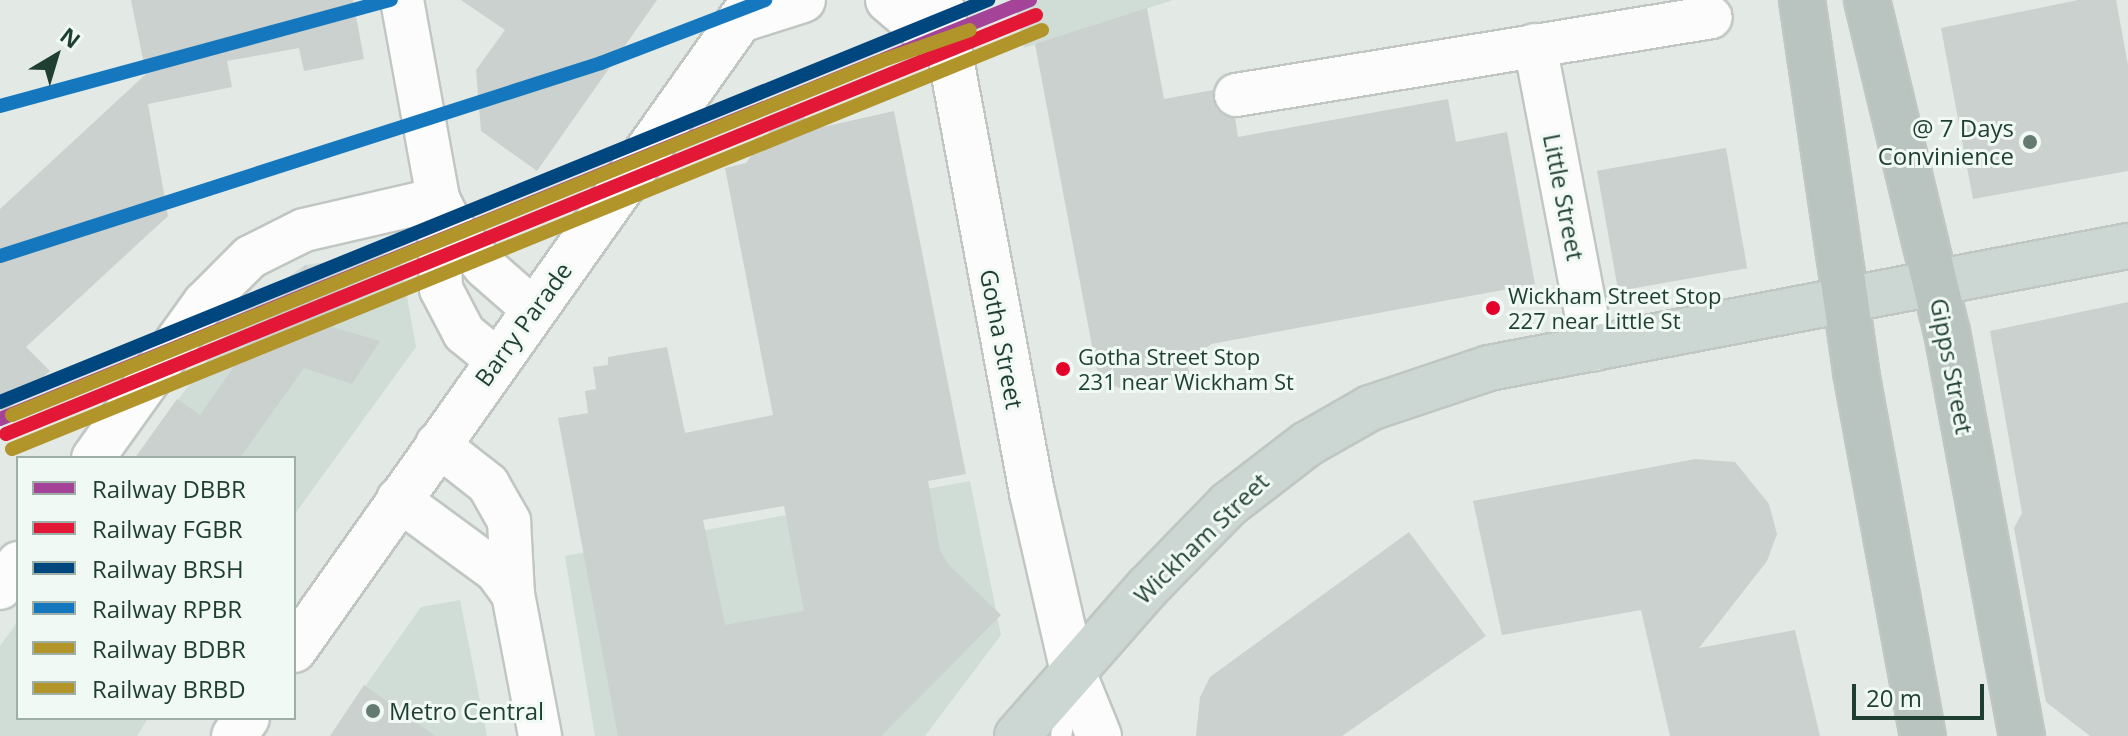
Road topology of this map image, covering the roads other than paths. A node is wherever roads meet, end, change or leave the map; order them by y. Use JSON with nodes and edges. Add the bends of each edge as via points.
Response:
{"nodes":[{"id":1,"x":402,"y":0,"type":"edge"},
{"id":2,"x":803,"y":0,"type":"edge"},
{"id":3,"x":888,"y":0,"type":"edge"},
{"id":4,"x":1802,"y":0,"type":"edge"},
{"id":5,"x":1867,"y":0,"type":"edge"},
{"id":6,"x":938,"y":2,"type":"edge"},
{"id":7,"x":747,"y":10,"type":"edge"},
{"id":8,"x":1711,"y":17,"type":"dead end"},
{"id":9,"x":1535,"y":45,"type":"junction"},
{"id":10,"x":948,"y":51,"type":"junction"},
{"id":11,"x":1236,"y":95,"type":"dead end"},
{"id":12,"x":438,"y":199,"type":"junction"},
{"id":13,"x":2128,"y":246,"type":"edge"},
{"id":14,"x":1936,"y":285,"type":"junction"},
{"id":15,"x":1847,"y":300,"type":"junction"},
{"id":16,"x":533,"y":309,"type":"junction"},
{"id":17,"x":1593,"y":350,"type":"junction"},
{"id":18,"x":497,"y":360,"type":"junction"},
{"id":19,"x":437,"y":444,"type":"junction"},
{"id":20,"x":94,"y":456,"type":"edge"},
{"id":21,"x":398,"y":499,"type":"junction"},
{"id":22,"x":16,"y":566,"type":"edge"},
{"id":23,"x":0,"y":588,"type":"edge"},
{"id":24,"x":513,"y":594,"type":"junction"},
{"id":25,"x":296,"y":647,"type":"edge"},
{"id":26,"x":1073,"y":672,"type":"junction"},
{"id":27,"x":540,"y":736,"type":"edge"},
{"id":28,"x":1017,"y":736,"type":"edge"},
{"id":29,"x":1061,"y":736,"type":"edge"},
{"id":30,"x":1099,"y":736,"type":"edge"},
{"id":31,"x":1923,"y":736,"type":"edge"},
{"id":32,"x":2022,"y":736,"type":"edge"}],
"edges":[{"from":1,"to":12,"type":"street"},
{"from":2,"to":7,"type":"street"},
{"from":3,"to":10,"type":"street"},
{"from":4,"to":15,"type":"highway"},
{"from":5,"to":14,"type":"highway","name":"Gipps Street"},
{"from":6,"to":10,"type":"street","name":"Gotha Street"},
{"from":7,"to":16,"type":"street","name":"Barry Parade"},
{"from":8,"to":9,"type":"street"},
{"from":9,"to":11,"type":"street"},
{"from":9,"to":17,"type":"street","name":"Little Street"},
{"from":10,"to":26,"type":"street","name":"Gotha Street","via":[[1029,477]]},
{"from":12,"to":16,"type":"street","via":[[453,228],[485,267]]},
{"from":12,"to":18,"type":"street","via":[[441,289],[464,333]]},
{"from":12,"to":20,"type":"street","via":[[304,230],[250,257],[204,303]]},
{"from":13,"to":14,"type":"main road","name":"Wickham Street"},
{"from":14,"to":15,"type":"main road","name":"Wickham Street"},
{"from":14,"to":32,"type":"highway","name":"Gipps Street"},
{"from":15,"to":17,"type":"main road","name":"Wickham Street"},
{"from":15,"to":31,"type":"highway"},
{"from":16,"to":18,"type":"street","name":"Barry Parade"},
{"from":17,"to":26,"type":"main road","name":"Wickham Street","via":[[1428,385],[1370,408],[1307,444],[1229,504]]},
{"from":18,"to":19,"type":"street","name":"Barry Parade"},
{"from":19,"to":21,"type":"street","name":"Barry Parade"},
{"from":19,"to":24,"type":"street","via":[[501,498],[509,521]]},
{"from":21,"to":24,"type":"street","via":[[496,571]]},
{"from":21,"to":25,"type":"street","name":"Barry Parade"},
{"from":22,"to":23,"type":"street"},
{"from":24,"to":27,"type":"street"},
{"from":26,"to":28,"type":"main road","name":"Wickham Street"},
{"from":26,"to":29,"type":"lane","name":"Gotha Street"},
{"from":26,"to":30,"type":"street","name":"Gotha Street"}]}
